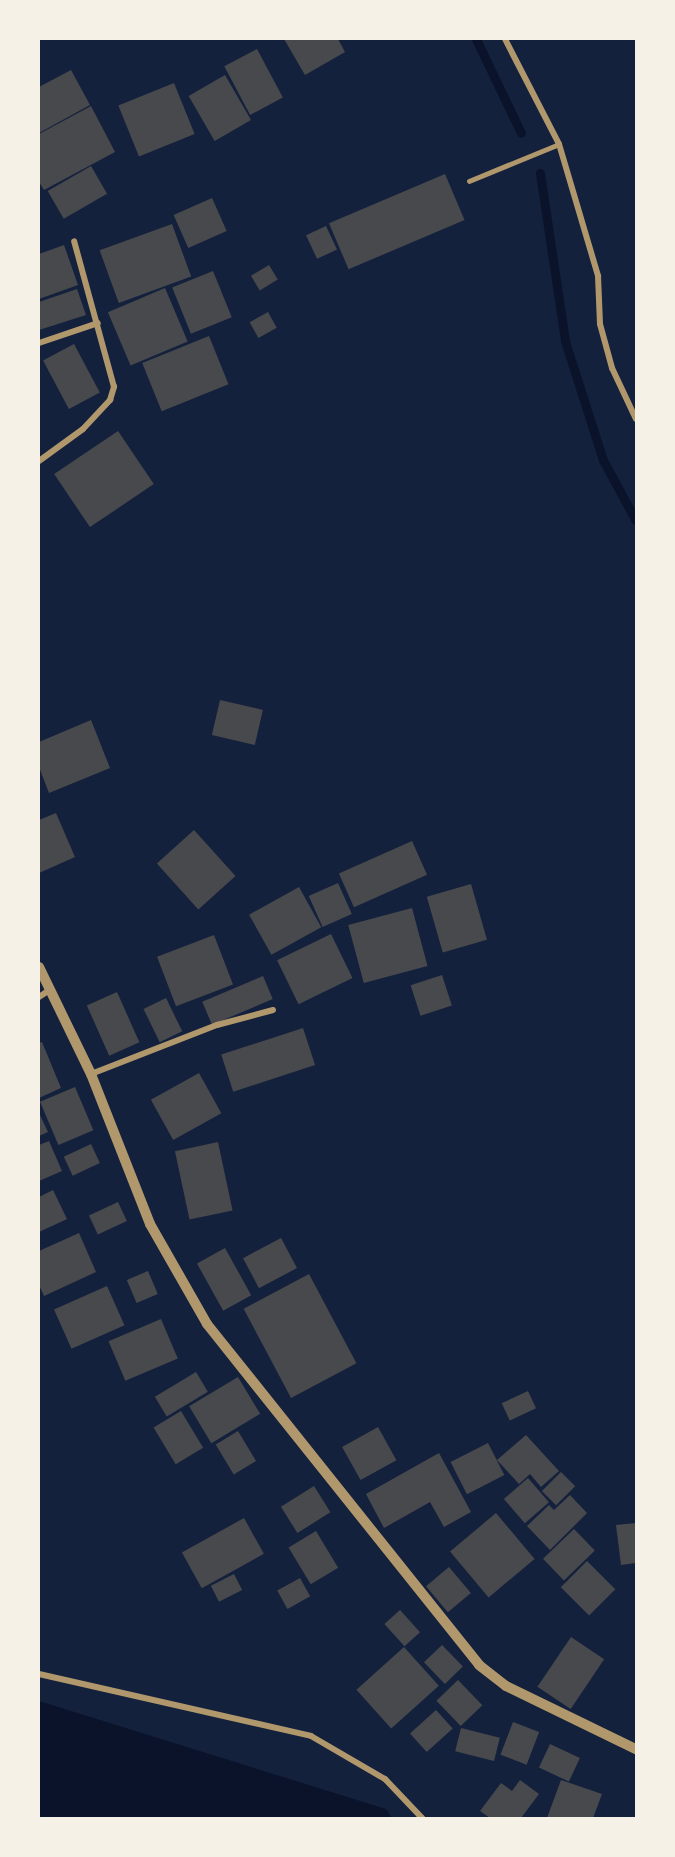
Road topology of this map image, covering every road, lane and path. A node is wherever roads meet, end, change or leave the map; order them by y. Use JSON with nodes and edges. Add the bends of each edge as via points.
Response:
{"nodes":[{"id":1,"x":505,"y":39,"type":"edge"},
{"id":2,"x":559,"y":144,"type":"junction"},
{"id":3,"x":469,"y":181,"type":"dead end"},
{"id":4,"x":74,"y":241,"type":"dead end"},
{"id":5,"x":98,"y":323,"type":"junction"},
{"id":6,"x":39,"y":343,"type":"edge"},
{"id":7,"x":636,"y":419,"type":"edge"},
{"id":8,"x":39,"y":461,"type":"edge"},
{"id":9,"x":39,"y":967,"type":"edge"},
{"id":10,"x":51,"y":989,"type":"junction"},
{"id":11,"x":39,"y":997,"type":"edge"},
{"id":12,"x":273,"y":1010,"type":"dead end"},
{"id":13,"x":92,"y":1074,"type":"junction"},
{"id":14,"x":39,"y":1674,"type":"edge"},
{"id":15,"x":636,"y":1749,"type":"edge"},
{"id":16,"x":422,"y":1818,"type":"edge"}],
"edges":[{"from":1,"to":2,"type":"street"},
{"from":2,"to":3,"type":"lane"},
{"from":2,"to":7,"type":"street","via":[[596,266],[600,324],[612,368]]},
{"from":4,"to":5,"type":"street"},
{"from":5,"to":6,"type":"street"},
{"from":5,"to":8,"type":"street","via":[[114,387],[110,400],[83,429]]},
{"from":9,"to":10,"type":"street"},
{"from":10,"to":11,"type":"street"},
{"from":10,"to":13,"type":"street"},
{"from":12,"to":13,"type":"street","via":[[217,1025]]},
{"from":13,"to":15,"type":"street","via":[[150,1224],[207,1324],[380,1545],[479,1665],[506,1686]]},
{"from":14,"to":16,"type":"street","via":[[311,1736],[385,1779]]}]}
